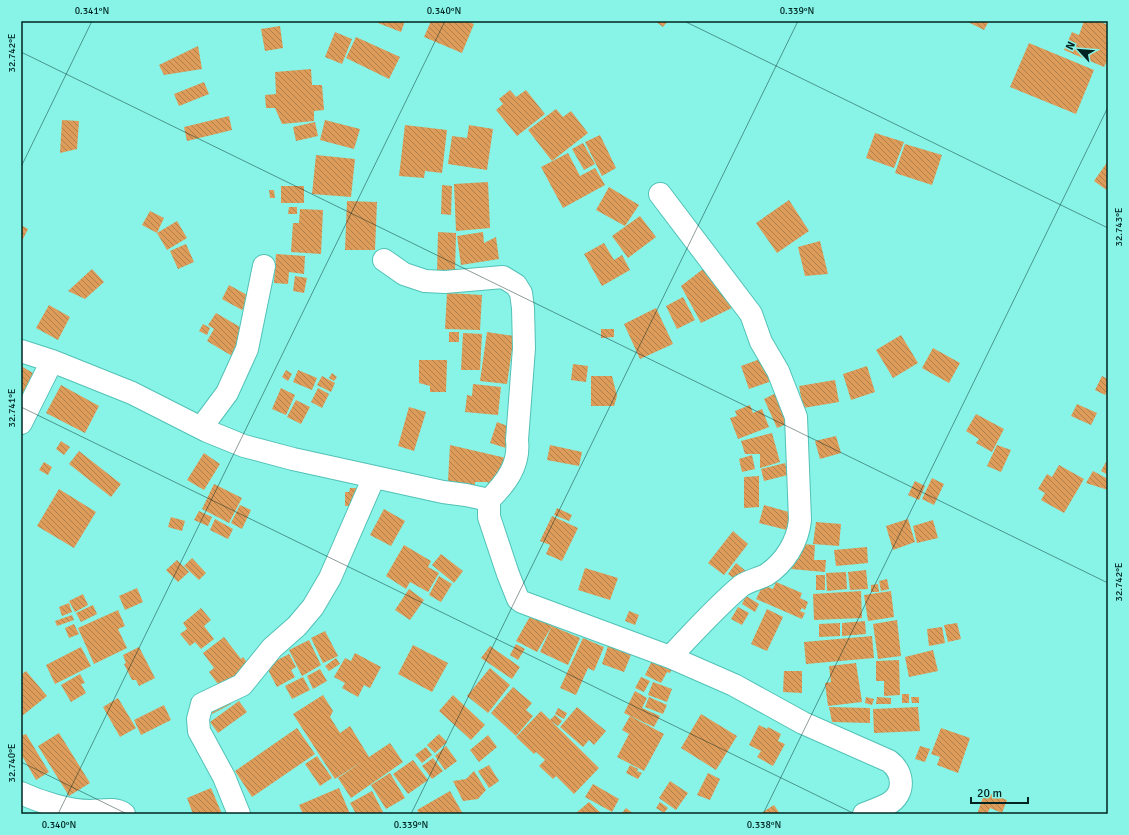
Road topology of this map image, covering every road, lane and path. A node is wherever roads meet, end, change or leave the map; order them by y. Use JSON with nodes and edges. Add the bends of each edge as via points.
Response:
{"nodes":[{"id":1,"x":660,"y":194,"type":"dead end"},
{"id":2,"x":384,"y":260,"type":"dead end"},
{"id":3,"x":264,"y":266,"type":"dead end"},
{"id":4,"x":21,"y":351,"type":"edge"},
{"id":5,"x":52,"y":361,"type":"junction"},
{"id":6,"x":21,"y":423,"type":"edge"},
{"id":7,"x":201,"y":428,"type":"junction"},
{"id":8,"x":374,"y":477,"type":"junction"},
{"id":9,"x":489,"y":500,"type":"junction"},
{"id":10,"x":670,"y":657,"type":"junction"},
{"id":11,"x":21,"y":793,"type":"edge"},
{"id":12,"x":124,"y":814,"type":"edge"},
{"id":13,"x":239,"y":814,"type":"edge"},
{"id":14,"x":864,"y":814,"type":"edge"}],
"edges":[{"from":1,"to":10,"type":"street","via":[[751,314],[761,342],[778,372],[796,417],[800,520],[799,534],[794,545],[778,566],[743,585]]},
{"from":2,"to":9,"type":"street","via":[[404,274],[425,281],[445,282],[503,277],[516,285],[521,293],[524,348],[518,452],[512,472]]},
{"from":3,"to":7,"type":"street","via":[[247,349],[227,393]]},
{"from":4,"to":5,"type":"street"},
{"from":5,"to":6,"type":"street"},
{"from":5,"to":7,"type":"street","via":[[132,393]]},
{"from":7,"to":8,"type":"street","via":[[244,446]]},
{"from":8,"to":9,"type":"street"},
{"from":8,"to":13,"type":"street","via":[[330,578],[313,607],[297,626],[272,648],[242,684],[202,704],[198,719],[199,731],[224,777]]},
{"from":9,"to":10,"type":"street","via":[[489,517],[518,599],[537,609]]},
{"from":10,"to":14,"type":"street","via":[[734,685],[803,722],[896,766],[901,777],[897,796],[889,804]]},
{"from":11,"to":12,"type":"street","via":[[56,805]]}]}
